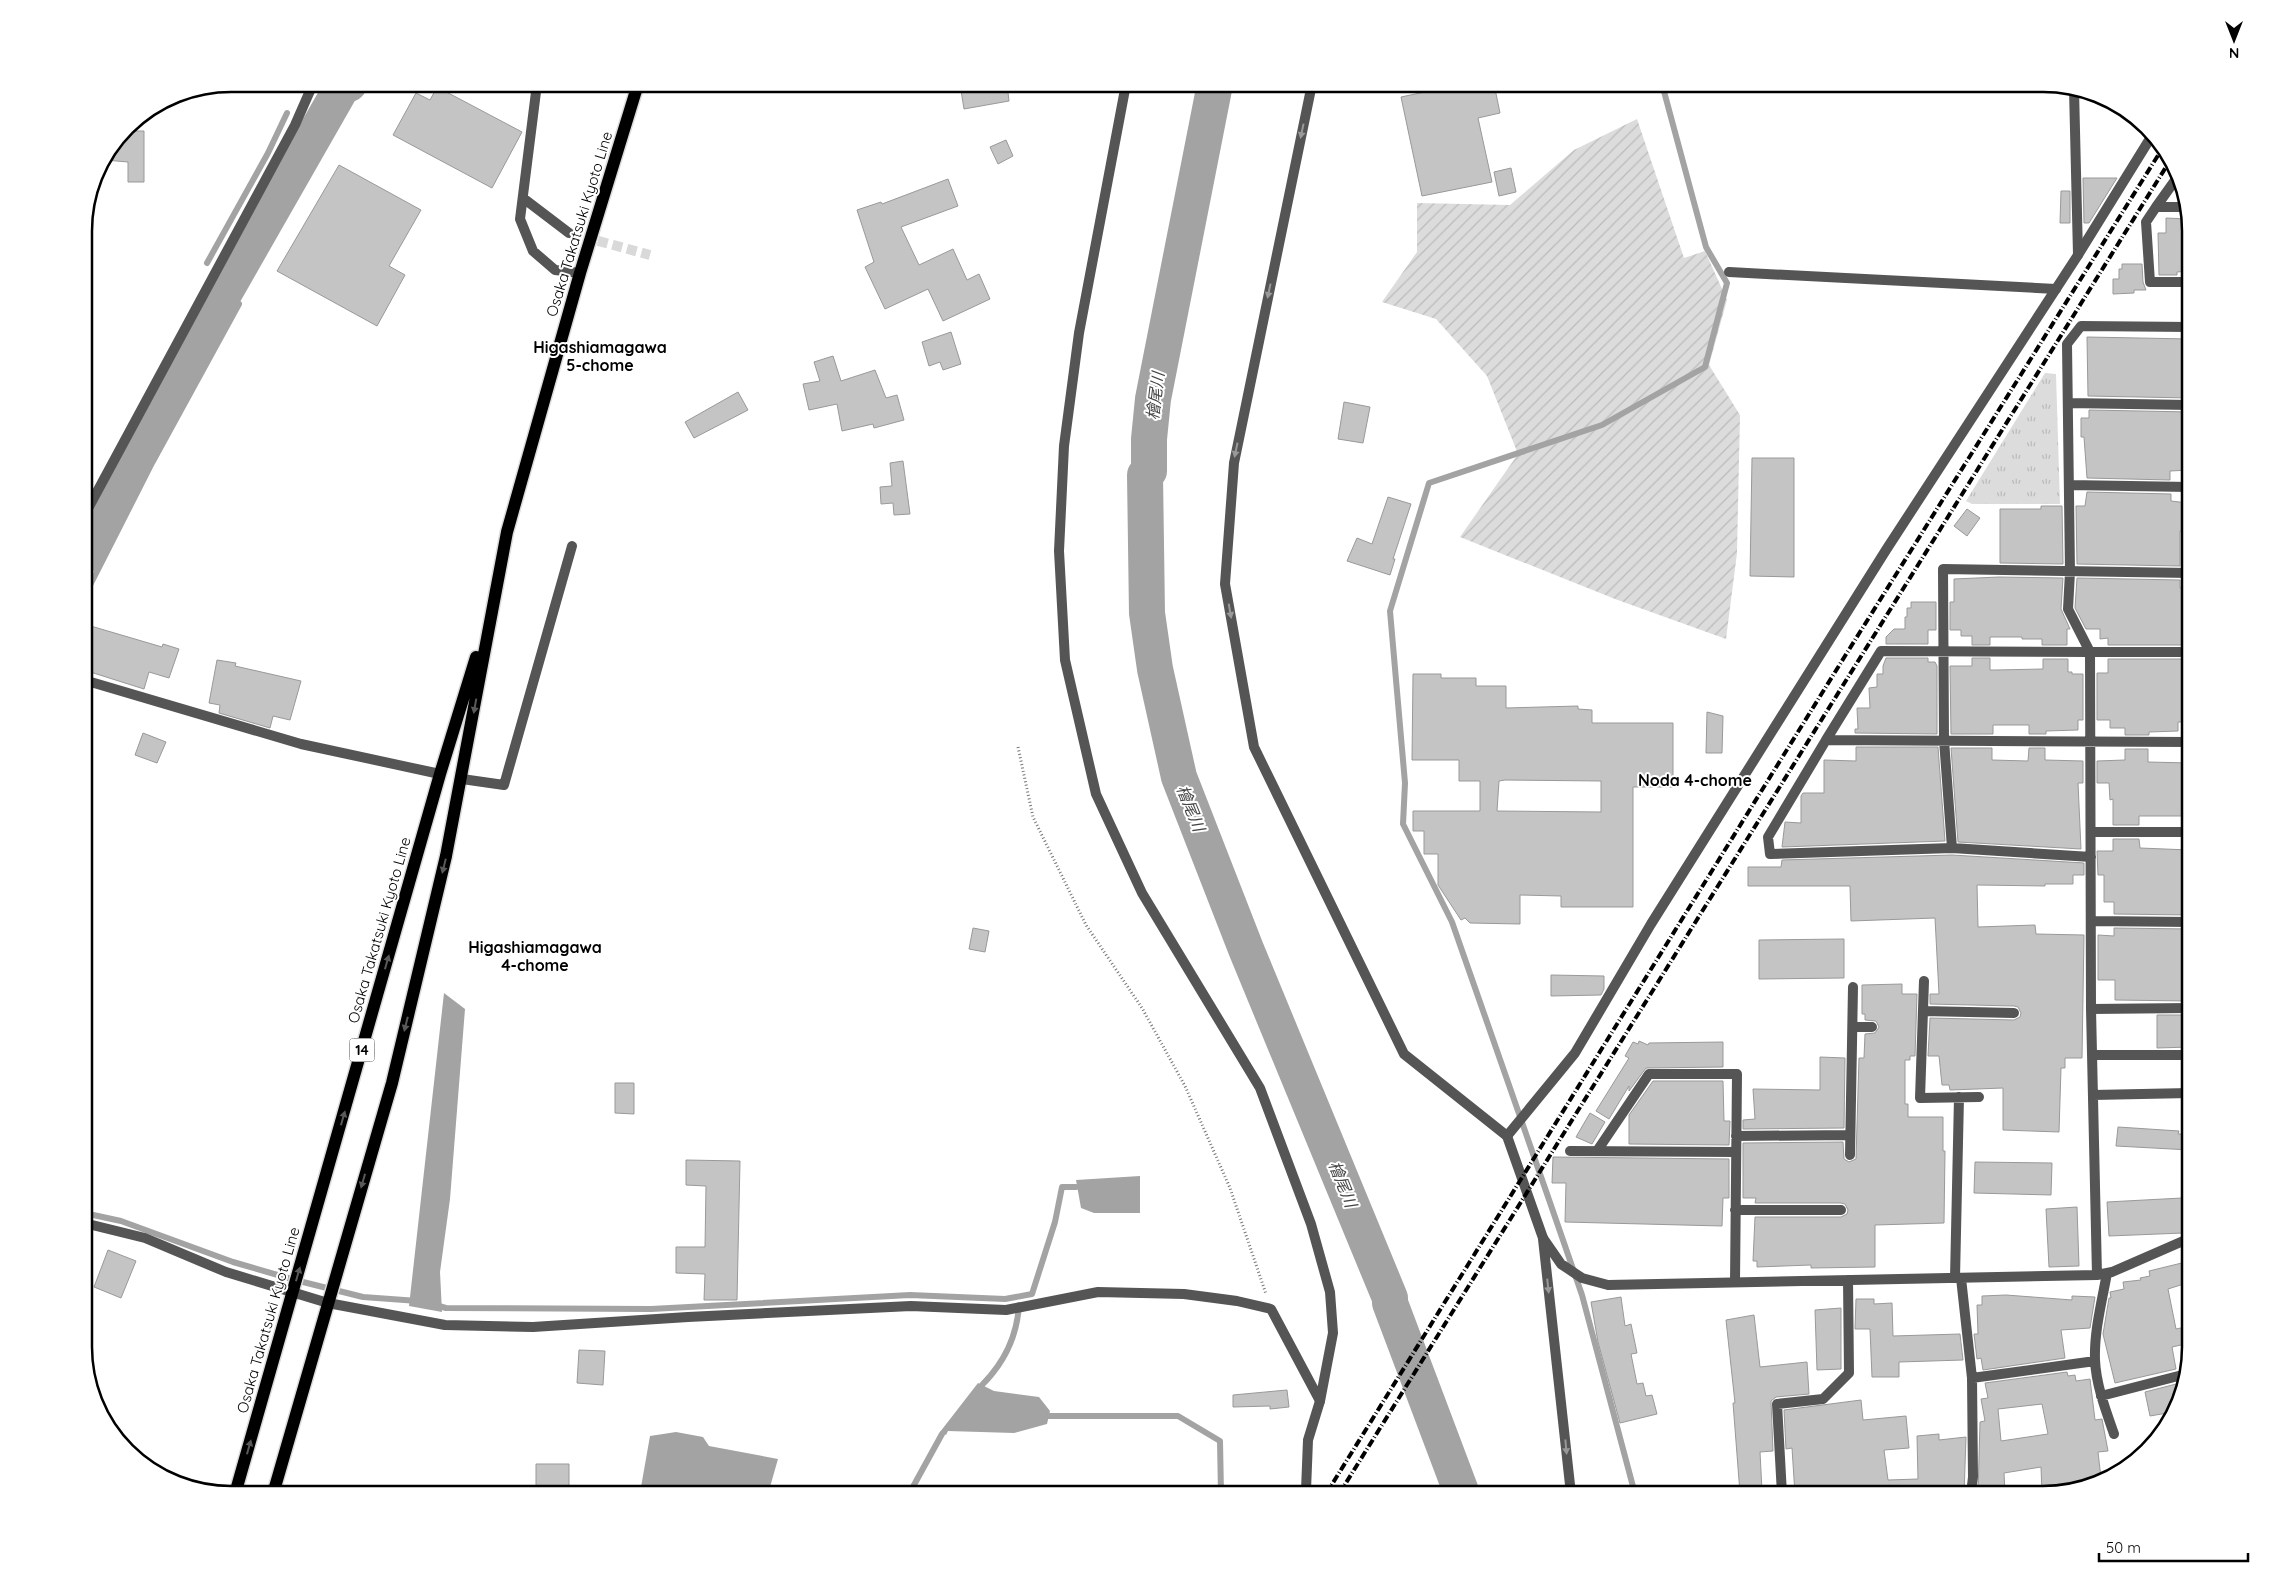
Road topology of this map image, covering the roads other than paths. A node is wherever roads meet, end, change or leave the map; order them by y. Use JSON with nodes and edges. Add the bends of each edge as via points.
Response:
{"nodes":[{"id":1,"x":1310,"y":92,"type":"edge"},
{"id":2,"x":309,"y":93,"type":"edge"},
{"id":3,"x":536,"y":93,"type":"edge"},
{"id":4,"x":635,"y":93,"type":"edge"},
{"id":5,"x":1124,"y":93,"type":"edge"},
{"id":6,"x":2074,"y":96,"type":"edge"},
{"id":7,"x":2148,"y":142,"type":"edge"},
{"id":8,"x":2173,"y":183,"type":"edge"},
{"id":9,"x":523,"y":198,"type":"junction"},
{"id":10,"x":2156,"y":207,"type":"junction"},
{"id":11,"x":2179,"y":207,"type":"edge"},
{"id":12,"x":569,"y":233,"type":"tunnel mouth"},
{"id":13,"x":2078,"y":255,"type":"junction"},
{"id":14,"x":1729,"y":272,"type":"dead end"},
{"id":15,"x":580,"y":273,"type":"junction"},
{"id":16,"x":2182,"y":282,"type":"edge"},
{"id":17,"x":2056,"y":289,"type":"junction"},
{"id":18,"x":2182,"y":327,"type":"edge"},
{"id":19,"x":2068,"y":403,"type":"junction"},
{"id":20,"x":2182,"y":405,"type":"edge"},
{"id":21,"x":2069,"y":485,"type":"junction"},
{"id":22,"x":2182,"y":487,"type":"edge"},
{"id":23,"x":93,"y":499,"type":"edge"},
{"id":24,"x":572,"y":546,"type":"dead end"},
{"id":25,"x":2070,"y":572,"type":"junction"},
{"id":26,"x":2182,"y":574,"type":"edge"},
{"id":27,"x":492,"y":606,"type":"junction"},
{"id":28,"x":1944,"y":651,"type":"junction"},
{"id":29,"x":2090,"y":652,"type":"junction"},
{"id":30,"x":2182,"y":652,"type":"edge"},
{"id":31,"x":93,"y":683,"type":"edge"},
{"id":32,"x":1826,"y":740,"type":"junction"},
{"id":33,"x":1944,"y":740,"type":"junction"},
{"id":34,"x":2090,"y":741,"type":"junction"},
{"id":35,"x":2182,"y":742,"type":"edge"},
{"id":36,"x":440,"y":774,"type":"junction"},
{"id":37,"x":462,"y":779,"type":"junction"},
{"id":38,"x":2091,"y":832,"type":"junction"},
{"id":39,"x":2182,"y":832,"type":"edge"},
{"id":40,"x":1952,"y":848,"type":"junction"},
{"id":41,"x":2091,"y":857,"type":"junction"},
{"id":42,"x":2091,"y":921,"type":"junction"},
{"id":43,"x":2182,"y":922,"type":"edge"},
{"id":44,"x":1924,"y":981,"type":"dead end"},
{"id":45,"x":1853,"y":987,"type":"dead end"},
{"id":46,"x":2182,"y":1008,"type":"edge"},
{"id":47,"x":2091,"y":1009,"type":"junction"},
{"id":48,"x":1923,"y":1011,"type":"junction"},
{"id":49,"x":2014,"y":1013,"type":"dead end"},
{"id":50,"x":1852,"y":1027,"type":"junction"},
{"id":51,"x":1872,"y":1027,"type":"dead end"},
{"id":52,"x":2092,"y":1055,"type":"junction"},
{"id":53,"x":2182,"y":1055,"type":"edge"},
{"id":54,"x":2182,"y":1093,"type":"edge"},
{"id":55,"x":2093,"y":1095,"type":"junction"},
{"id":56,"x":1979,"y":1096,"type":"dead end"},
{"id":57,"x":1959,"y":1097,"type":"junction"},
{"id":58,"x":1850,"y":1135,"type":"junction"},
{"id":59,"x":1507,"y":1136,"type":"junction"},
{"id":60,"x":1736,"y":1136,"type":"junction"},
{"id":61,"x":1570,"y":1151,"type":"dead end"},
{"id":62,"x":1597,"y":1151,"type":"junction"},
{"id":63,"x":1736,"y":1152,"type":"junction"},
{"id":64,"x":1850,"y":1156,"type":"dead end"},
{"id":65,"x":1736,"y":1210,"type":"junction"},
{"id":66,"x":1841,"y":1210,"type":"dead end"},
{"id":67,"x":93,"y":1225,"type":"edge"},
{"id":68,"x":1543,"y":1238,"type":"junction"},
{"id":69,"x":2182,"y":1241,"type":"edge"},
{"id":70,"x":2102,"y":1274,"type":"junction"},
{"id":71,"x":1958,"y":1278,"type":"junction"},
{"id":72,"x":1848,"y":1280,"type":"junction"},
{"id":73,"x":1735,"y":1282,"type":"junction"},
{"id":74,"x":293,"y":1293,"type":"junction"},
{"id":75,"x":328,"y":1303,"type":"junction"},
{"id":76,"x":2095,"y":1361,"type":"junction"},
{"id":77,"x":2178,"y":1376,"type":"edge"},
{"id":78,"x":1972,"y":1378,"type":"junction"},
{"id":79,"x":2102,"y":1396,"type":"junction"},
{"id":80,"x":1320,"y":1401,"type":"junction"},
{"id":81,"x":2114,"y":1434,"type":"dead end"},
{"id":82,"x":237,"y":1486,"type":"edge"},
{"id":83,"x":275,"y":1486,"type":"edge"},
{"id":84,"x":1306,"y":1486,"type":"edge"},
{"id":85,"x":1570,"y":1486,"type":"edge"},
{"id":86,"x":1782,"y":1486,"type":"edge"},
{"id":87,"x":1972,"y":1486,"type":"edge"}],
"edges":[{"from":1,"to":59,"type":"street","one_way":true,"via":[[1234,463],[1224,584],[1254,747],[1404,1054]]},
{"from":2,"to":23,"type":"street","via":[[295,125]]},
{"from":3,"to":9,"type":"street"},
{"from":4,"to":15,"type":"main road","name":"Osaka Takatsuki Kyoto Line","number":"14"},
{"from":5,"to":80,"type":"street","via":[[1079,333],[1064,446],[1059,551],[1065,660],[1096,794],[1142,893],[1260,1088],[1310,1224],[1330,1292],[1333,1333]]},
{"from":6,"to":13,"type":"street"},
{"from":7,"to":13,"type":"street"},
{"from":8,"to":10,"type":"street"},
{"from":9,"to":12,"type":"street"},
{"from":9,"to":15,"type":"street","via":[[520,220],[533,251],[555,270]]},
{"from":10,"to":11,"type":"street"},
{"from":10,"to":16,"type":"street","via":[[2146,222],[2150,282]]},
{"from":13,"to":17,"type":"street"},
{"from":14,"to":17,"type":"street"},
{"from":15,"to":27,"type":"main road","name":"Osaka Takatsuki Kyoto Line","number":"14","via":[[507,532]]},
{"from":17,"to":59,"type":"street","via":[[1886,550],[1651,924],[1575,1054]]},
{"from":18,"to":19,"type":"street","via":[[2081,326],[2067,344]]},
{"from":19,"to":20,"type":"street"},
{"from":19,"to":21,"type":"street"},
{"from":21,"to":22,"type":"street"},
{"from":21,"to":25,"type":"street"},
{"from":24,"to":37,"type":"street","via":[[504,785]]},
{"from":25,"to":26,"type":"street"},
{"from":25,"to":28,"type":"street","via":[[1943,569]]},
{"from":25,"to":29,"type":"street","via":[[2068,609]]},
{"from":27,"to":36,"type":"main road","name":"Osaka Takatsuki Kyoto Line","number":"14"},
{"from":27,"to":37,"type":"main road","name":"Osaka Takatsuki Kyoto Line","number":"14","one_way":true},
{"from":28,"to":29,"type":"street"},
{"from":28,"to":32,"type":"street","via":[[1881,651]]},
{"from":28,"to":33,"type":"street"},
{"from":29,"to":30,"type":"street"},
{"from":29,"to":34,"type":"street"},
{"from":31,"to":36,"type":"street","via":[[301,744]]},
{"from":32,"to":33,"type":"street"},
{"from":32,"to":40,"type":"street","via":[[1768,837],[1770,854]]},
{"from":33,"to":34,"type":"street"},
{"from":33,"to":40,"type":"street"},
{"from":34,"to":35,"type":"street"},
{"from":34,"to":38,"type":"street"},
{"from":74,"to":36,"type":"main road","name":"Osaka Takatsuki Kyoto Line","number":"14","one_way":true},
{"from":37,"to":75,"type":"main road","name":"Osaka Takatsuki Kyoto Line","number":"14","one_way":true,"via":[[392,1083]]},
{"from":38,"to":39,"type":"street"},
{"from":38,"to":41,"type":"street"},
{"from":40,"to":41,"type":"street"},
{"from":41,"to":42,"type":"street"},
{"from":42,"to":43,"type":"street"},
{"from":42,"to":47,"type":"street"},
{"from":44,"to":48,"type":"street"},
{"from":45,"to":50,"type":"street"},
{"from":46,"to":47,"type":"street"},
{"from":47,"to":52,"type":"street"},
{"from":48,"to":49,"type":"street"},
{"from":48,"to":57,"type":"street","via":[[1920,1098]]},
{"from":50,"to":51,"type":"street"},
{"from":50,"to":58,"type":"street"},
{"from":52,"to":53,"type":"street"},
{"from":52,"to":55,"type":"street"},
{"from":54,"to":55,"type":"street"},
{"from":55,"to":70,"type":"street"},
{"from":56,"to":57,"type":"street"},
{"from":57,"to":71,"type":"street"},
{"from":58,"to":60,"type":"street"},
{"from":58,"to":64,"type":"street"},
{"from":59,"to":68,"type":"street"},
{"from":60,"to":62,"type":"street","via":[[1737,1074],[1649,1074]]},
{"from":60,"to":63,"type":"street"},
{"from":61,"to":62,"type":"street"},
{"from":62,"to":63,"type":"street"},
{"from":63,"to":65,"type":"street"},
{"from":65,"to":66,"type":"street"},
{"from":65,"to":73,"type":"street"},
{"from":67,"to":74,"type":"street","via":[[144,1238],[226,1272]]},
{"from":68,"to":73,"type":"street","via":[[1561,1264],[1582,1278],[1608,1284]]},
{"from":68,"to":85,"type":"street","one_way":true},
{"from":69,"to":70,"type":"street"},
{"from":70,"to":71,"type":"street"},
{"from":70,"to":76,"type":"street"},
{"from":71,"to":72,"type":"street"},
{"from":71,"to":78,"type":"street"},
{"from":72,"to":73,"type":"street"},
{"from":72,"to":86,"type":"street","via":[[1849,1373],[1823,1399],[1777,1404]]},
{"from":74,"to":75,"type":"street"},
{"from":82,"to":74,"type":"main road","name":"Osaka Takatsuki Kyoto Line","number":"14","one_way":true},
{"from":75,"to":80,"type":"street","via":[[445,1325],[533,1327],[911,1306],[1006,1310],[1098,1292],[1184,1294],[1272,1309]]},
{"from":75,"to":83,"type":"main road","name":"Osaka Takatsuki Kyoto Line","number":"14"},
{"from":76,"to":78,"type":"street"},
{"from":76,"to":79,"type":"street"},
{"from":77,"to":79,"type":"street"},
{"from":78,"to":87,"type":"street"},
{"from":79,"to":81,"type":"street"},
{"from":80,"to":84,"type":"street","via":[[1308,1440]]}]}
